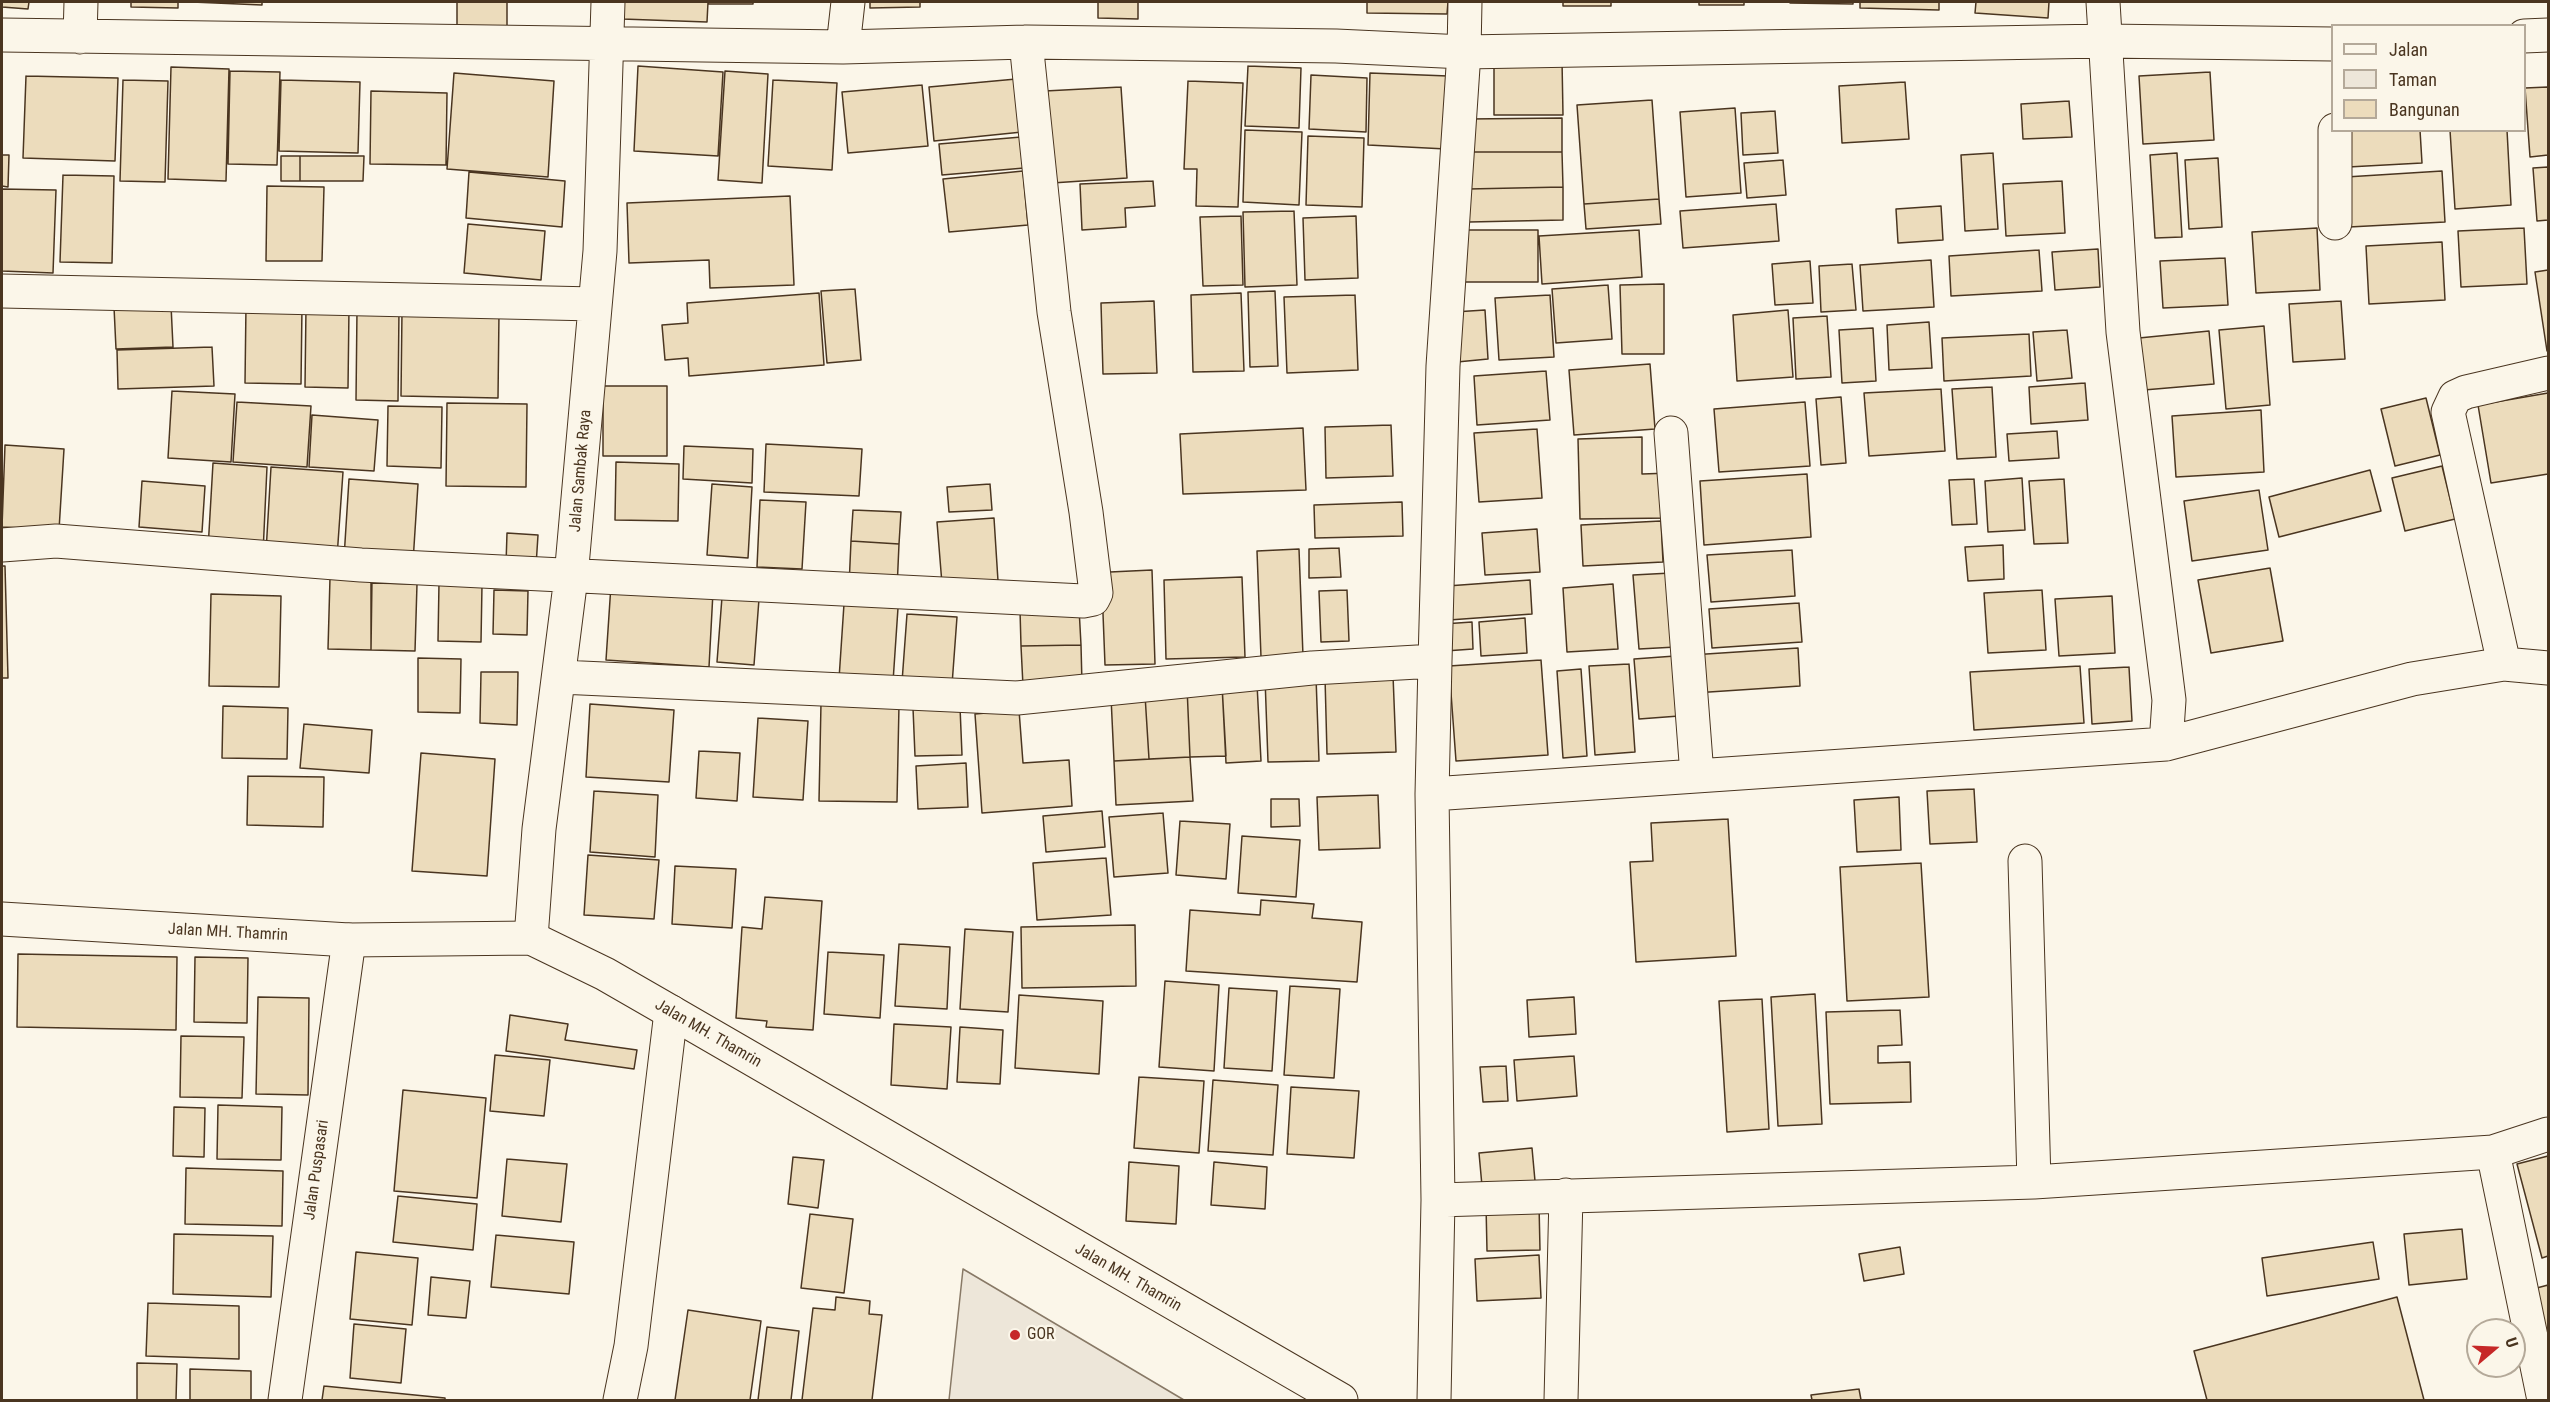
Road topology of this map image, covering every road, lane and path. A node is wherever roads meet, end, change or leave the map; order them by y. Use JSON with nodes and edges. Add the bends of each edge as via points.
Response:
{"nodes":[{"id":1,"x":81,"y":2,"type":"edge"},
{"id":2,"x":608,"y":2,"type":"edge"},
{"id":3,"x":848,"y":2,"type":"edge"},
{"id":4,"x":1465,"y":2,"type":"edge"},
{"id":5,"x":2103,"y":2,"type":"edge"},
{"id":6,"x":2,"y":35,"type":"edge"},
{"id":7,"x":2548,"y":35,"type":"edge"},
{"id":8,"x":2526,"y":36,"type":"edge"},
{"id":9,"x":80,"y":37,"type":"junction"},
{"id":10,"x":1026,"y":42,"type":"junction"},
{"id":11,"x":2105,"y":42,"type":"junction"},
{"id":12,"x":608,"y":43,"type":"junction"},
{"id":13,"x":2331,"y":44,"type":"edge"},
{"id":14,"x":843,"y":47,"type":"junction"},
{"id":15,"x":1464,"y":52,"type":"junction"},
{"id":16,"x":2335,"y":132,"type":"edge"},
{"id":17,"x":2335,"y":223,"type":"dead end"},
{"id":18,"x":2,"y":291,"type":"edge"},
{"id":19,"x":595,"y":304,"type":"junction"},
{"id":20,"x":2548,"y":373,"type":"edge"},
{"id":21,"x":1671,"y":433,"type":"dead end"},
{"id":22,"x":2,"y":544,"type":"edge"},
{"id":23,"x":571,"y":577,"type":"junction"},
{"id":24,"x":1435,"y":662,"type":"junction"},
{"id":25,"x":2504,"y":664,"type":"junction"},
{"id":26,"x":2548,"y":668,"type":"edge"},
{"id":27,"x":560,"y":677,"type":"junction"},
{"id":28,"x":2166,"y":744,"type":"junction"},
{"id":29,"x":1697,"y":775,"type":"junction"},
{"id":30,"x":1432,"y":794,"type":"junction"},
{"id":31,"x":2025,"y":861,"type":"dead end"},
{"id":32,"x":2,"y":919,"type":"edge"},
{"id":33,"x":531,"y":939,"type":"junction"},
{"id":34,"x":349,"y":940,"type":"junction"},
{"id":35,"x":671,"y":1012,"type":"junction"},
{"id":36,"x":2548,"y":1134,"type":"edge"},
{"id":37,"x":2493,"y":1152,"type":"junction"},
{"id":38,"x":2034,"y":1182,"type":"junction"},
{"id":39,"x":1566,"y":1195,"type":"junction"},
{"id":40,"x":1438,"y":1200,"type":"junction"},
{"id":41,"x":285,"y":1401,"type":"edge"},
{"id":42,"x":620,"y":1401,"type":"edge"},
{"id":43,"x":1341,"y":1401,"type":"edge"},
{"id":44,"x":1434,"y":1401,"type":"edge"},
{"id":45,"x":1560,"y":1401,"type":"edge"},
{"id":46,"x":2544,"y":1401,"type":"edge"}],
"edges":[{"from":1,"to":9,"type":"street"},
{"from":2,"to":12,"type":"street","name":"Jalan Sambak Raya"},
{"from":3,"to":14,"type":"street"},
{"from":4,"to":15,"type":"street"},
{"from":5,"to":11,"type":"street"},
{"from":6,"to":9,"type":"street"},
{"from":7,"to":8,"type":"street"},
{"from":9,"to":12,"type":"street"},
{"from":10,"to":14,"type":"street"},
{"from":10,"to":15,"type":"street"},
{"from":10,"to":23,"type":"street","via":[[1054,312],[1096,597],[1071,601]]},
{"from":11,"to":13,"type":"street"},
{"from":11,"to":15,"type":"street"},
{"from":11,"to":28,"type":"street","via":[[2123,332],[2169,700]]},
{"from":12,"to":14,"type":"street"},
{"from":12,"to":19,"type":"street","name":"Jalan Sambak Raya"},
{"from":15,"to":24,"type":"street","via":[[1443,366]]},
{"from":16,"to":17,"type":"street"},
{"from":18,"to":19,"type":"street"},
{"from":19,"to":23,"type":"street","name":"Jalan Sambak Raya"},
{"from":20,"to":25,"type":"street","via":[[2466,392],[2456,397],[2448,412]]},
{"from":21,"to":29,"type":"street"},
{"from":22,"to":23,"type":"street","via":[[56,541]]},
{"from":23,"to":27,"type":"street","name":"Jalan Sambak Raya"},
{"from":24,"to":27,"type":"street","via":[[1312,668],[1017,698]]},
{"from":24,"to":30,"type":"street"},
{"from":25,"to":26,"type":"street"},
{"from":25,"to":28,"type":"street","via":[[2412,679]]},
{"from":27,"to":33,"type":"street","name":"Jalan Sambak Raya","via":[[539,829]]},
{"from":28,"to":29,"type":"street"},
{"from":29,"to":30,"type":"street"},
{"from":30,"to":40,"type":"street"},
{"from":31,"to":38,"type":"street"},
{"from":32,"to":34,"type":"street","name":"Jalan MH. Thamrin"},
{"from":33,"to":34,"type":"street","name":"Jalan MH. Thamrin"},
{"from":33,"to":35,"type":"street","name":"Jalan MH. Thamrin","via":[[605,974]]},
{"from":34,"to":41,"type":"street","name":"Jalan Puspasari"},
{"from":35,"to":42,"type":"street"},
{"from":35,"to":43,"type":"street","name":"Jalan MH. Thamrin"},
{"from":36,"to":37,"type":"street"},
{"from":37,"to":38,"type":"street"},
{"from":37,"to":46,"type":"street"},
{"from":38,"to":39,"type":"street"},
{"from":39,"to":40,"type":"street"},
{"from":39,"to":45,"type":"street"},
{"from":40,"to":44,"type":"street"}]}
